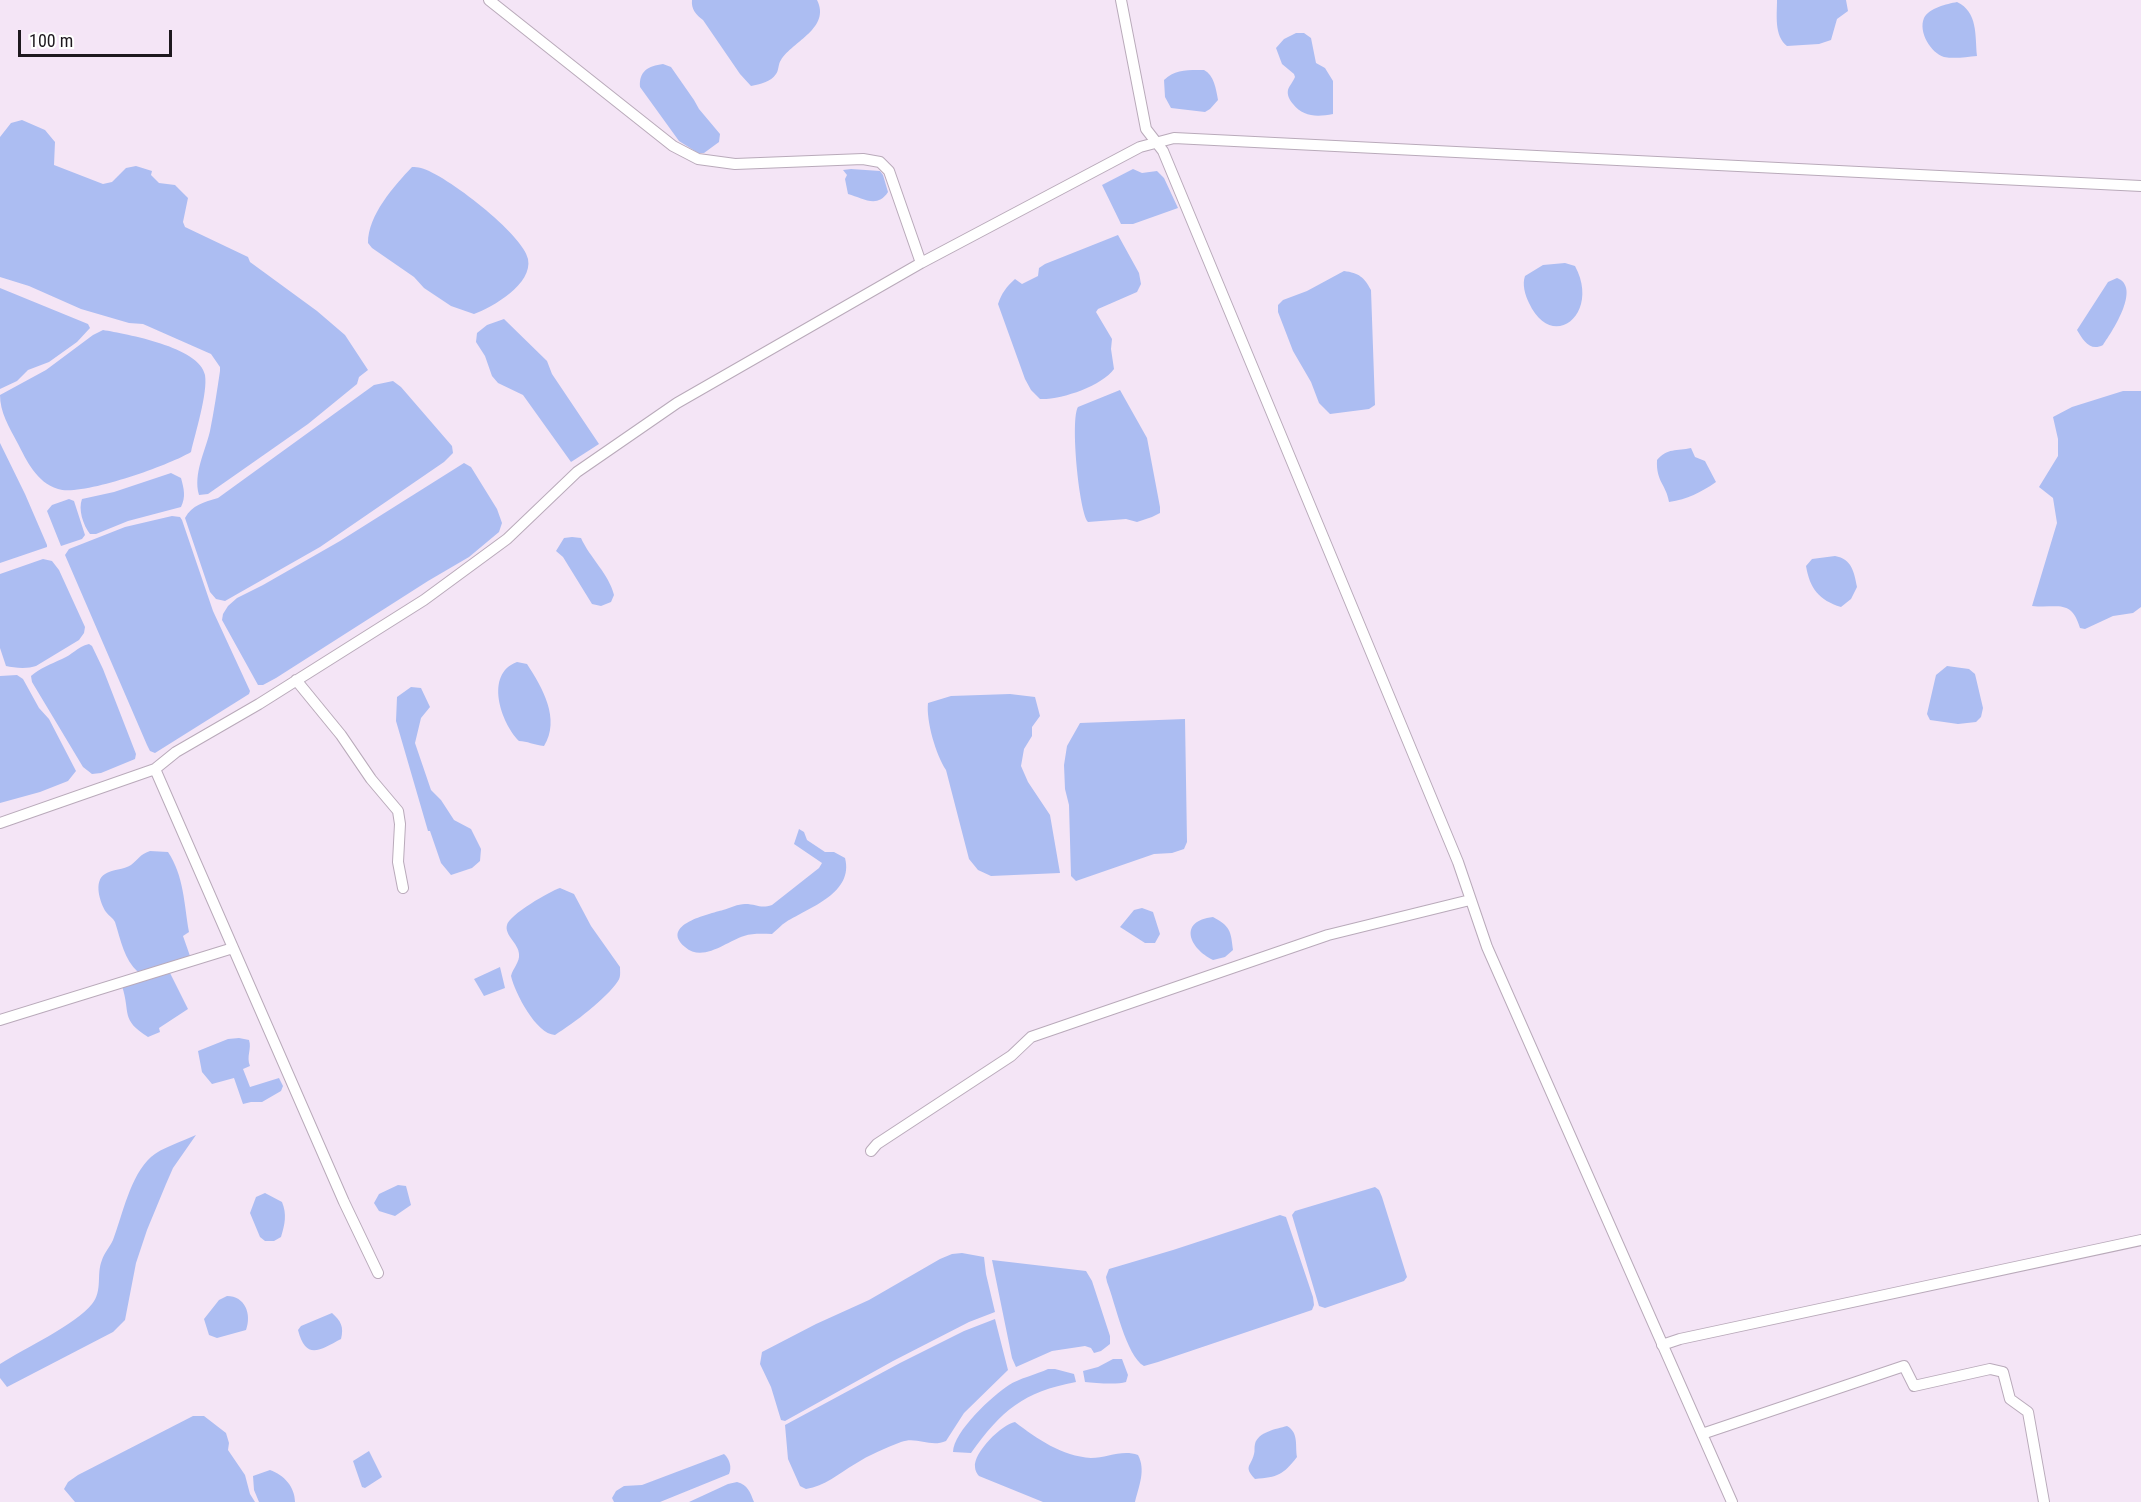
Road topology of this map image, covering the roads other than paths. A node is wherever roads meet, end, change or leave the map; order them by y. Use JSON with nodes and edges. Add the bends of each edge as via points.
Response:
{"nodes":[{"id":1,"x":489,"y":0,"type":"edge"},
{"id":2,"x":1121,"y":0,"type":"edge"},
{"id":3,"x":1156,"y":142,"type":"junction"},
{"id":4,"x":2141,"y":186,"type":"edge"},
{"id":5,"x":921,"y":263,"type":"junction"},
{"id":6,"x":296,"y":680,"type":"junction"},
{"id":7,"x":155,"y":770,"type":"junction"},
{"id":8,"x":0,"y":823,"type":"edge"},
{"id":9,"x":403,"y":888,"type":"dead end"},
{"id":10,"x":1470,"y":900,"type":"junction"},
{"id":11,"x":233,"y":948,"type":"junction"},
{"id":12,"x":0,"y":1020,"type":"edge"},
{"id":13,"x":871,"y":1151,"type":"dead end"},
{"id":14,"x":2141,"y":1240,"type":"edge"},
{"id":15,"x":378,"y":1273,"type":"dead end"},
{"id":16,"x":1662,"y":1345,"type":"junction"},
{"id":17,"x":1702,"y":1434,"type":"junction"},
{"id":18,"x":1732,"y":1502,"type":"edge"},
{"id":19,"x":2044,"y":1502,"type":"edge"}],
"edges":[{"from":1,"to":5,"type":"street","via":[[673,146],[698,159],[735,164],[863,159],[880,162],[889,171]]},
{"from":2,"to":3,"type":"street","via":[[1146,129]]},
{"from":3,"to":4,"type":"street","via":[[1174,138]]},
{"from":3,"to":5,"type":"street"},
{"from":3,"to":10,"type":"street","via":[[1458,862]]},
{"from":5,"to":6,"type":"street","via":[[677,403],[577,472],[507,539],[453,579]]},
{"from":6,"to":7,"type":"street","via":[[176,752]]},
{"from":6,"to":9,"type":"street","via":[[398,811],[398,862]]},
{"from":7,"to":8,"type":"street"},
{"from":7,"to":11,"type":"street"},
{"from":10,"to":13,"type":"street","via":[[1328,935],[1031,1037],[1011,1056]]},
{"from":10,"to":16,"type":"street","via":[[1487,947]]},
{"from":11,"to":12,"type":"street"},
{"from":11,"to":15,"type":"street"},
{"from":14,"to":16,"type":"street"},
{"from":16,"to":17,"type":"street"},
{"from":17,"to":18,"type":"street"},
{"from":17,"to":19,"type":"street","via":[[1904,1366],[1914,1386],[1990,1369],[2003,1372],[2010,1399],[2028,1412]]}]}
